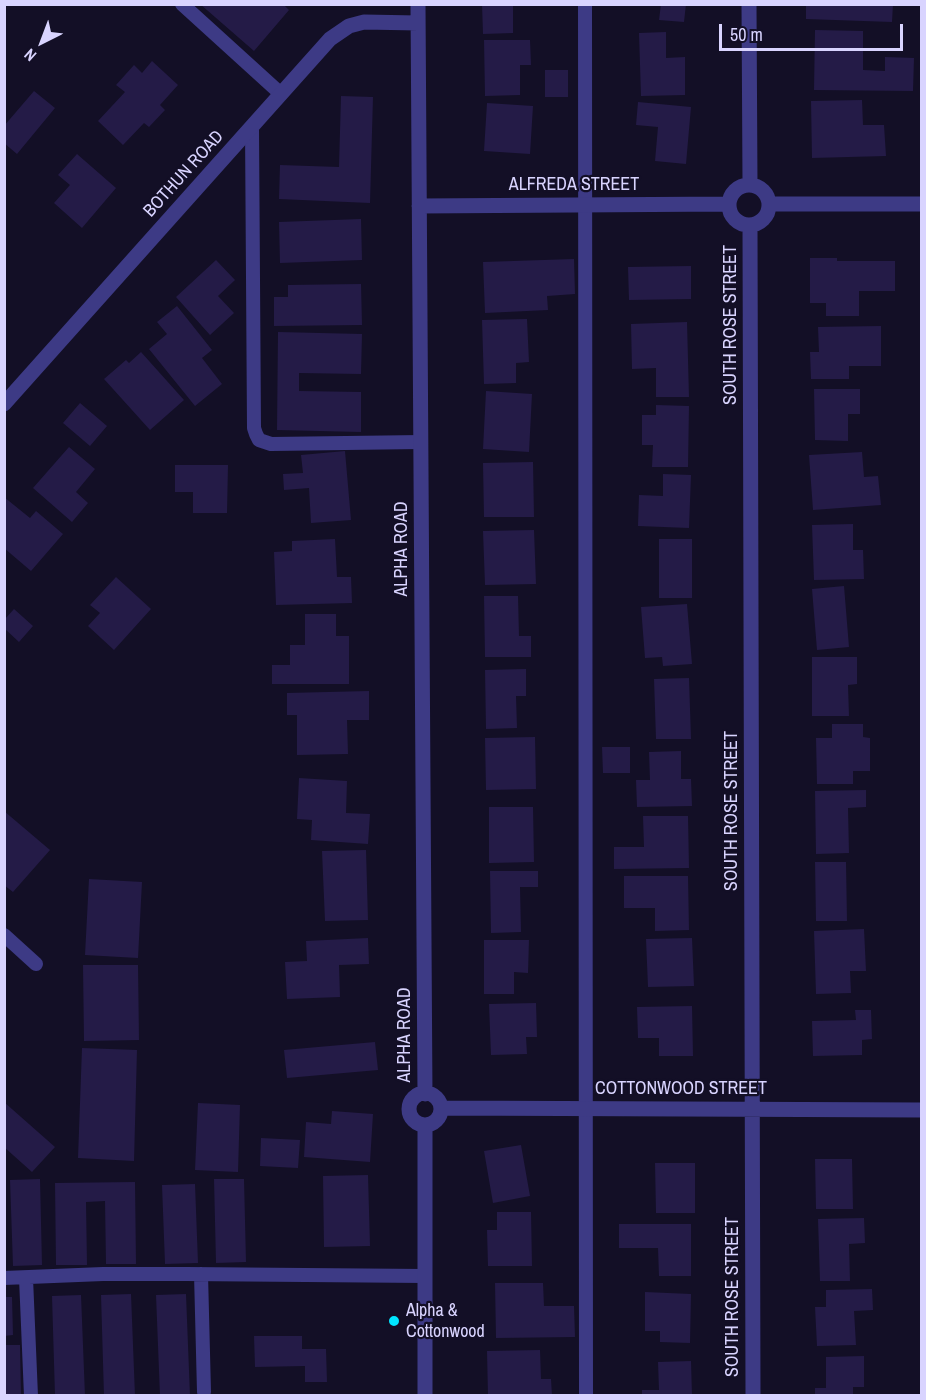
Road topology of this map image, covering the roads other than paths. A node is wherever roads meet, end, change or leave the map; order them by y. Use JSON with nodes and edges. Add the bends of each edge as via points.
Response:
{"nodes":[{"id":1,"x":182,"y":4,"type":"edge"},
{"id":2,"x":418,"y":4,"type":"edge"},
{"id":3,"x":585,"y":4,"type":"edge"},
{"id":4,"x":749,"y":4,"type":"edge"},
{"id":5,"x":418,"y":23,"type":"junction"},
{"id":6,"x":281,"y":94,"type":"junction"},
{"id":7,"x":252,"y":128,"type":"junction"},
{"id":8,"x":750,"y":184,"type":"junction"},
{"id":9,"x":729,"y":204,"type":"junction"},
{"id":10,"x":770,"y":204,"type":"junction"},
{"id":11,"x":921,"y":204,"type":"edge"},
{"id":12,"x":585,"y":205,"type":"junction"},
{"id":13,"x":419,"y":206,"type":"junction"},
{"id":14,"x":750,"y":226,"type":"junction"},
{"id":15,"x":4,"y":404,"type":"edge"},
{"id":16,"x":421,"y":442,"type":"junction"},
{"id":17,"x":4,"y":935,"type":"edge"},
{"id":18,"x":36,"y":964,"type":"dead end"},
{"id":19,"x":425,"y":1094,"type":"junction"},
{"id":20,"x":441,"y":1108,"type":"junction"},
{"id":21,"x":586,"y":1108,"type":"junction"},
{"id":22,"x":752,"y":1109,"type":"junction"},
{"id":23,"x":921,"y":1110,"type":"edge"},
{"id":24,"x":425,"y":1125,"type":"junction"},
{"id":25,"x":201,"y":1274,"type":"junction"},
{"id":26,"x":425,"y":1276,"type":"junction"},
{"id":27,"x":4,"y":1278,"type":"edge"},
{"id":28,"x":26,"y":1278,"type":"junction"},
{"id":29,"x":204,"y":1392,"type":"dead end"},
{"id":30,"x":31,"y":1395,"type":"edge"},
{"id":31,"x":425,"y":1395,"type":"edge"},
{"id":32,"x":586,"y":1395,"type":"edge"},
{"id":33,"x":753,"y":1395,"type":"edge"}],
"edges":[{"from":1,"to":6,"type":"lane"},
{"from":2,"to":5,"type":"street","name":"ALPHA ROAD"},
{"from":3,"to":12,"type":"lane"},
{"from":4,"to":8,"type":"street"},
{"from":5,"to":6,"type":"street","name":"BOTHUN ROAD","via":[[364,22],[349,26],[330,39]]},
{"from":5,"to":13,"type":"street","name":"ALPHA ROAD"},
{"from":6,"to":7,"type":"street","name":"BOTHUN ROAD"},
{"from":7,"to":15,"type":"street","name":"BOTHUN ROAD"},
{"from":7,"to":16,"type":"lane","via":[[254,428],[259,440],[271,444]]},
{"from":8,"to":9,"type":"street","via":[[738,188]]},
{"from":8,"to":10,"type":"street","via":[[766,193]]},
{"from":9,"to":12,"type":"street","name":"ALFREDA STREET"},
{"from":9,"to":14,"type":"street","via":[[733,217]]},
{"from":10,"to":11,"type":"street"},
{"from":10,"to":14,"type":"street","via":[[767,216]]},
{"from":12,"to":13,"type":"street","name":"ALFREDA STREET"},
{"from":12,"to":21,"type":"lane"},
{"from":13,"to":16,"type":"street","name":"ALPHA ROAD"},
{"from":14,"to":22,"type":"street","name":"SOUTH ROSE STREET"},
{"from":16,"to":19,"type":"street","name":"ALPHA ROAD"},
{"from":17,"to":18,"type":"lane"},
{"from":19,"to":20,"type":"street","via":[[437,1099]]},
{"from":19,"to":24,"type":"street","via":[[412,1100],[409,1109],[416,1122]]},
{"from":20,"to":21,"type":"street","name":"COTTONWOOD STREET"},
{"from":20,"to":24,"type":"street","via":[[435,1122]]},
{"from":21,"to":22,"type":"street","name":"COTTONWOOD STREET"},
{"from":21,"to":32,"type":"lane"},
{"from":22,"to":23,"type":"street","name":"COTTONWOOD STREET"},
{"from":22,"to":33,"type":"street","name":"SOUTH ROSE STREET"},
{"from":24,"to":26,"type":"street"},
{"from":25,"to":26,"type":"lane"},
{"from":25,"to":28,"type":"lane"},
{"from":25,"to":29,"type":"lane"},
{"from":26,"to":31,"type":"street"},
{"from":27,"to":28,"type":"lane"},
{"from":28,"to":30,"type":"lane"}]}
